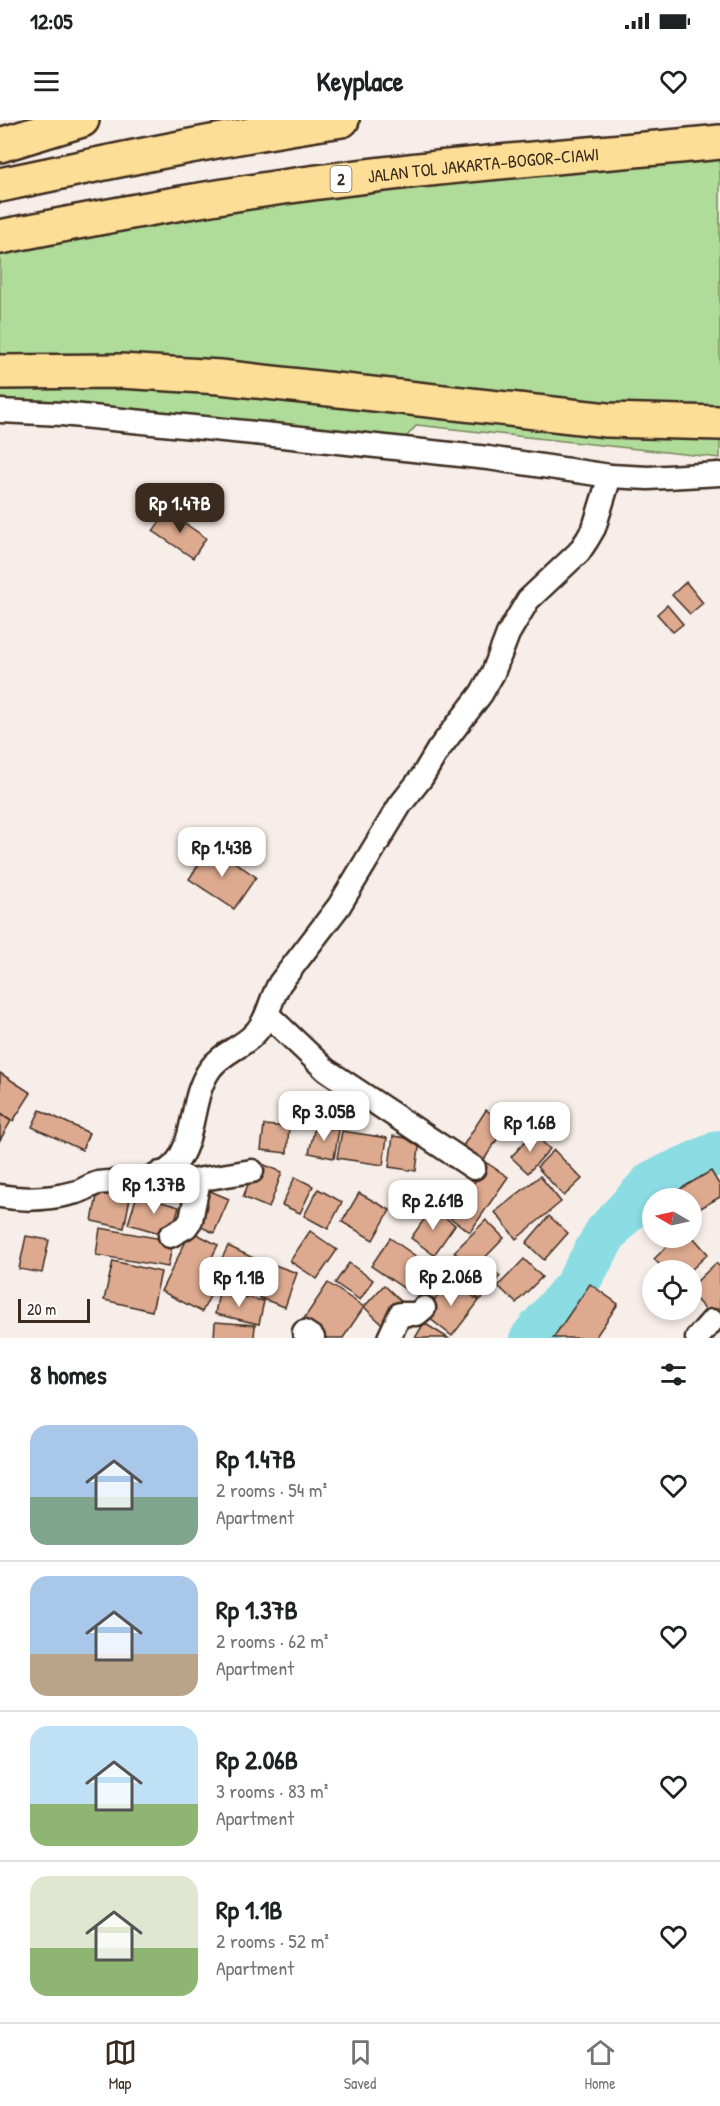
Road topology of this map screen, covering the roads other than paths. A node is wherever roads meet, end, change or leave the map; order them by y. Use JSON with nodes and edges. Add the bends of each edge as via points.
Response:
{"nodes":[{"id":1,"x":82,"y":120,"type":"edge"},
{"id":2,"x":342,"y":120,"type":"edge"},
{"id":3,"x":720,"y":141,"type":"edge"},
{"id":4,"x":0,"y":145,"type":"edge"},
{"id":5,"x":0,"y":185,"type":"edge"},
{"id":6,"x":0,"y":237,"type":"edge"},
{"id":7,"x":0,"y":372,"type":"edge"},
{"id":8,"x":0,"y":411,"type":"edge"},
{"id":9,"x":720,"y":423,"type":"edge"},
{"id":10,"x":720,"y":474,"type":"edge"},
{"id":11,"x":610,"y":476,"type":"junction"},
{"id":12,"x":268,"y":1015,"type":"junction"},
{"id":13,"x":474,"y":1168,"type":"dead end"},
{"id":14,"x":252,"y":1171,"type":"dead end"},
{"id":15,"x":160,"y":1173,"type":"junction"},
{"id":16,"x":199,"y":1180,"type":"junction"},
{"id":17,"x":0,"y":1196,"type":"edge"},
{"id":18,"x":170,"y":1236,"type":"dead end"},
{"id":19,"x":424,"y":1308,"type":"dead end"},
{"id":20,"x":712,"y":1321,"type":"dead end"},
{"id":21,"x":389,"y":1338,"type":"edge"},
{"id":22,"x":697,"y":1338,"type":"edge"}],
"edges":[{"from":1,"to":4,"type":"highway"},
{"from":2,"to":5,"type":"highway","via":[[149,153]]},
{"from":3,"to":6,"type":"highway","name":"JALAN TOL JAKARTA–BOGOR–CIAWI","number":"2","via":[[365,176],[165,204]]},
{"from":7,"to":9,"type":"highway","via":[[110,371],[220,377],[596,419]]},
{"from":8,"to":11,"type":"street","via":[[274,435],[498,459]]},
{"from":10,"to":11,"type":"street"},
{"from":11,"to":12,"type":"street","via":[[587,540],[528,600],[481,694],[400,806],[333,915],[280,983]]},
{"from":12,"to":13,"type":"street","via":[[326,1070]]},
{"from":12,"to":15,"type":"street","via":[[250,1038],[211,1068],[196,1097],[178,1161]]},
{"from":14,"to":16,"type":"street"},
{"from":15,"to":16,"type":"street"},
{"from":15,"to":17,"type":"street","via":[[137,1181],[95,1184],[80,1192],[51,1198]]},
{"from":16,"to":18,"type":"street","via":[[191,1220]]},
{"from":19,"to":21,"type":"street","via":[[417,1314],[400,1314]]},
{"from":20,"to":22,"type":"street"}]}
